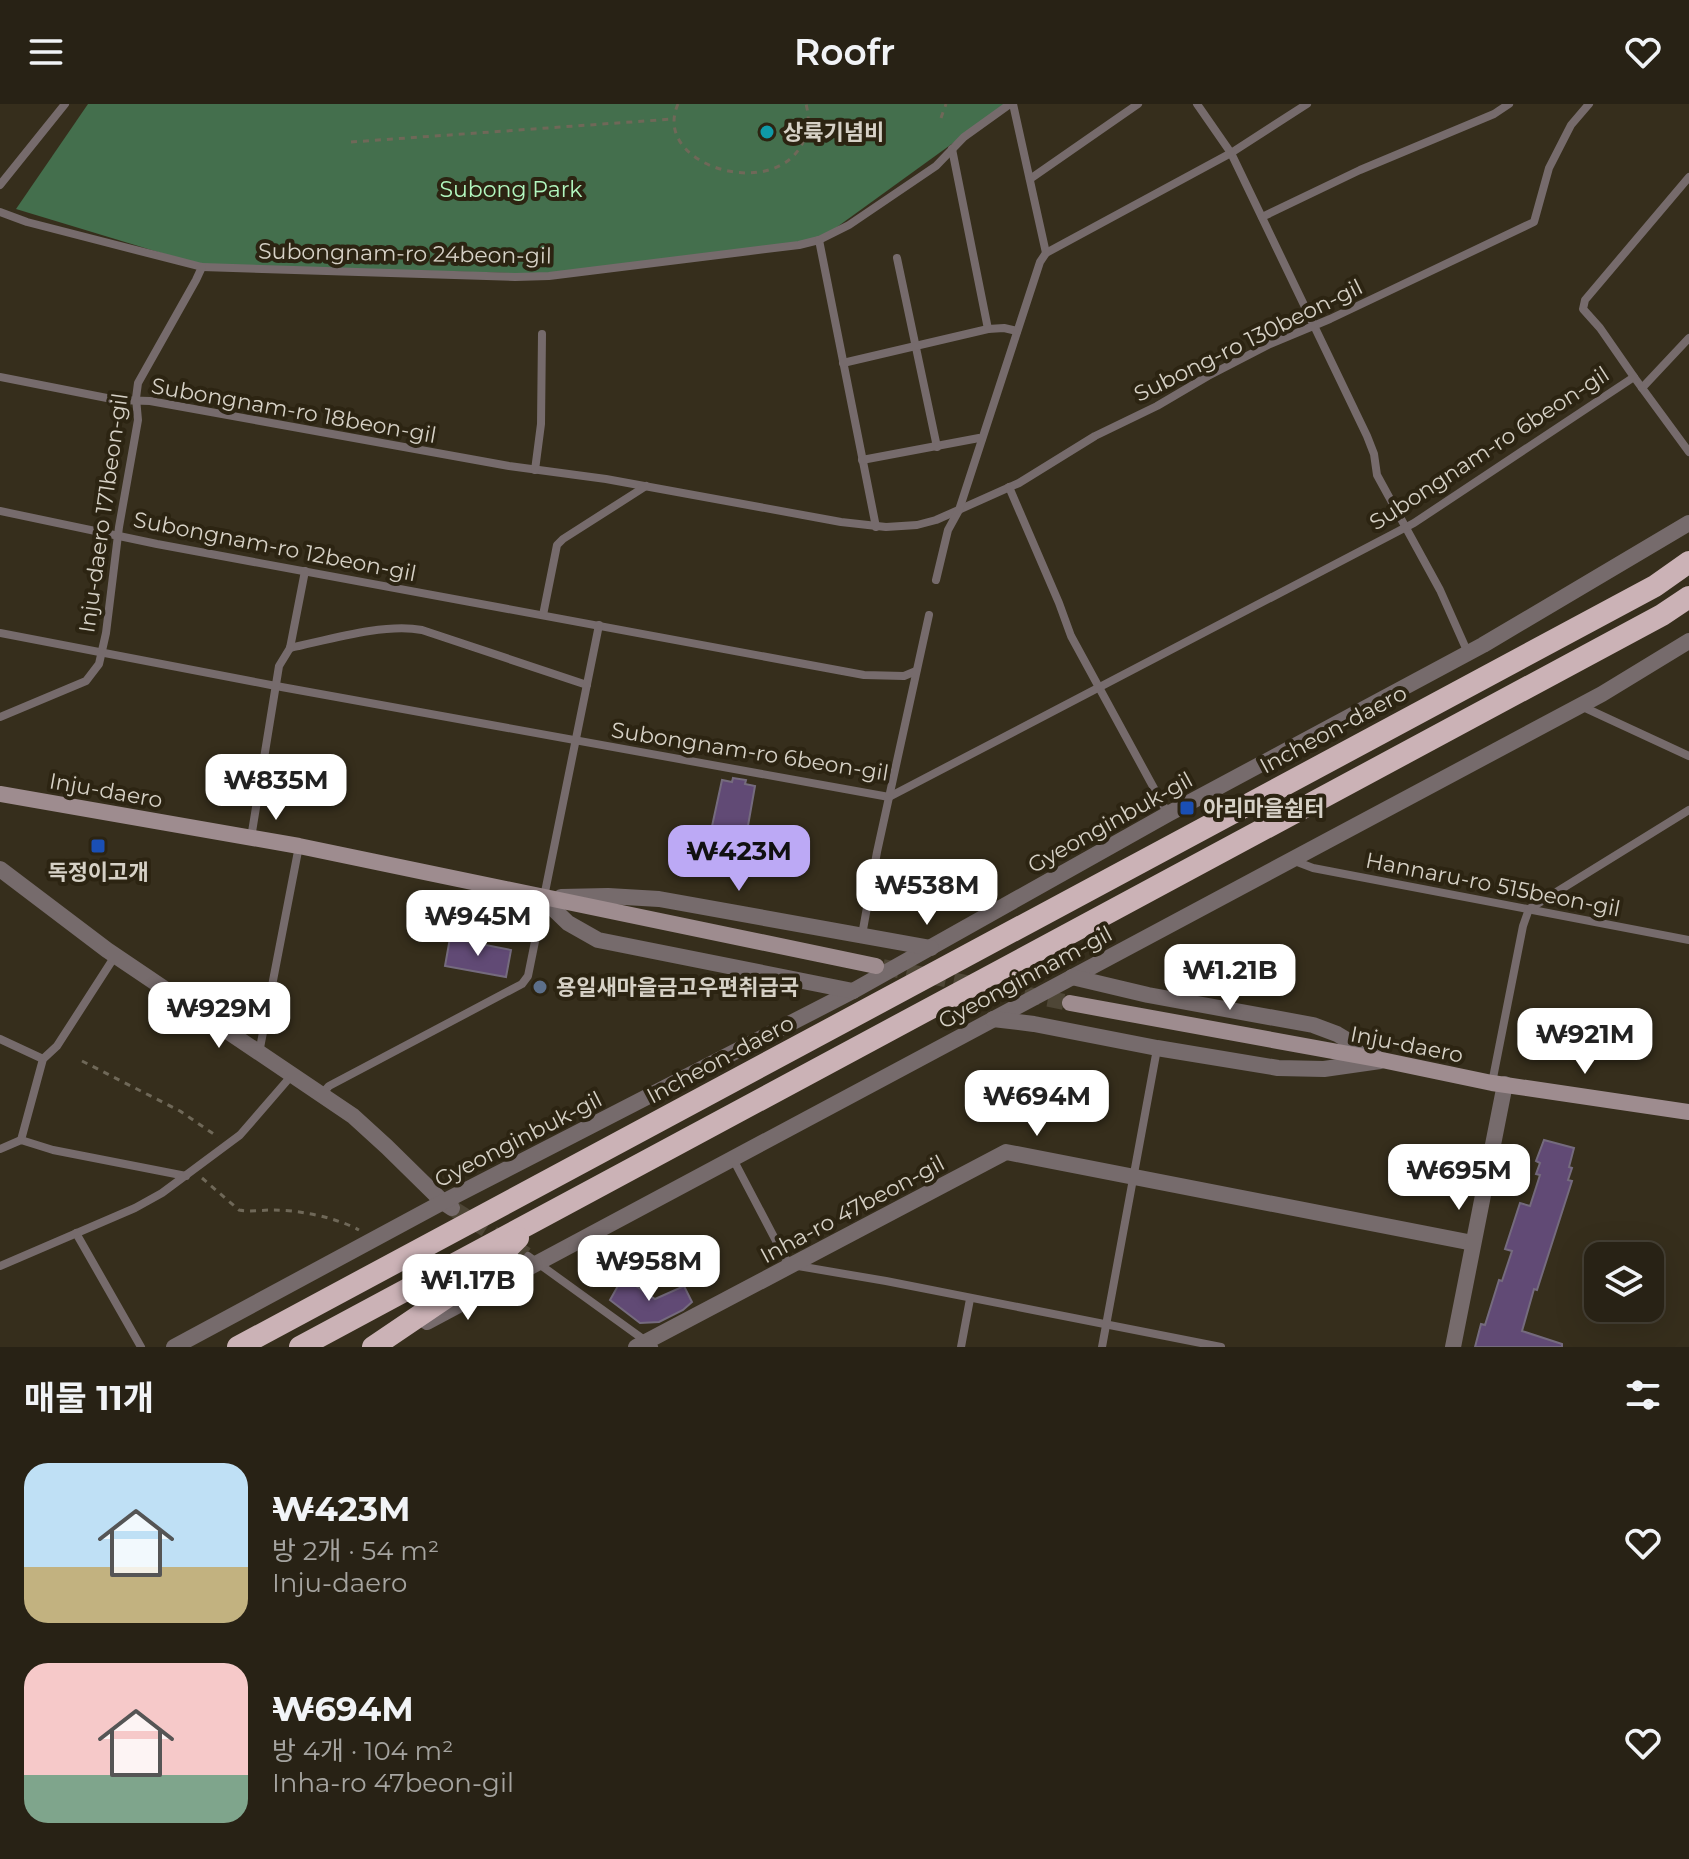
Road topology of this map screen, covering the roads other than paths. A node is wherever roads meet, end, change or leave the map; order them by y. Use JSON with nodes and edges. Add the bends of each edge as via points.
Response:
{"nodes":[{"id":1,"x":65,"y":104,"type":"edge"},
{"id":2,"x":1012,"y":104,"type":"edge"},
{"id":3,"x":1138,"y":104,"type":"edge"},
{"id":4,"x":1197,"y":104,"type":"edge"},
{"id":5,"x":1307,"y":104,"type":"edge"},
{"id":6,"x":1509,"y":104,"type":"edge"},
{"id":7,"x":1589,"y":104,"type":"edge"},
{"id":8,"x":952,"y":149,"type":"junction"},
{"id":9,"x":1231,"y":153,"type":"junction"},
{"id":10,"x":1689,"y":177,"type":"edge"},
{"id":11,"x":1030,"y":179,"type":"junction"},
{"id":12,"x":0,"y":185,"type":"edge"},
{"id":13,"x":0,"y":212,"type":"edge"},
{"id":14,"x":1262,"y":217,"type":"junction"},
{"id":15,"x":819,"y":240,"type":"junction"},
{"id":16,"x":1046,"y":253,"type":"junction"},
{"id":17,"x":897,"y":258,"type":"dead end"},
{"id":18,"x":202,"y":267,"type":"junction"},
{"id":19,"x":1314,"y":325,"type":"junction"},
{"id":20,"x":988,"y":329,"type":"junction"},
{"id":21,"x":1017,"y":331,"type":"junction"},
{"id":22,"x":542,"y":334,"type":"dead end"},
{"id":23,"x":1689,"y":338,"type":"edge"},
{"id":24,"x":916,"y":346,"type":"junction"},
{"id":25,"x":843,"y":363,"type":"junction"},
{"id":26,"x":0,"y":377,"type":"edge"},
{"id":27,"x":1634,"y":377,"type":"junction"},
{"id":28,"x":1642,"y":388,"type":"junction"},
{"id":29,"x":137,"y":401,"type":"junction"},
{"id":30,"x":982,"y":439,"type":"junction"},
{"id":31,"x":937,"y":447,"type":"junction"},
{"id":32,"x":1689,"y":452,"type":"edge"},
{"id":33,"x":862,"y":460,"type":"junction"},
{"id":34,"x":535,"y":470,"type":"junction"},
{"id":35,"x":646,"y":486,"type":"junction"},
{"id":36,"x":1009,"y":487,"type":"junction"},
{"id":37,"x":959,"y":510,"type":"junction"},
{"id":38,"x":0,"y":511,"type":"edge"},
{"id":39,"x":1689,"y":523,"type":"edge"},
{"id":40,"x":876,"y":527,"type":"junction"},
{"id":41,"x":1406,"y":527,"type":"junction"},
{"id":42,"x":118,"y":534,"type":"junction"},
{"id":43,"x":1689,"y":562,"type":"edge"},
{"id":44,"x":305,"y":571,"type":"junction"},
{"id":45,"x":936,"y":580,"type":"dead end"},
{"id":46,"x":1689,"y":597,"type":"edge"},
{"id":47,"x":543,"y":615,"type":"junction"},
{"id":48,"x":929,"y":615,"type":"dead end"},
{"id":49,"x":599,"y":625,"type":"junction"},
{"id":50,"x":0,"y":633,"type":"edge"},
{"id":51,"x":1689,"y":641,"type":"edge"},
{"id":52,"x":290,"y":648,"type":"junction"},
{"id":53,"x":1468,"y":653,"type":"junction"},
{"id":54,"x":102,"y":654,"type":"junction"},
{"id":55,"x":916,"y":671,"type":"junction"},
{"id":56,"x":587,"y":685,"type":"junction"},
{"id":57,"x":276,"y":686,"type":"junction"},
{"id":58,"x":1098,"y":687,"type":"junction"},
{"id":59,"x":1581,"y":705,"type":"junction"},
{"id":60,"x":0,"y":717,"type":"edge"},
{"id":61,"x":576,"y":741,"type":"junction"},
{"id":62,"x":1689,"y":756,"type":"edge"},
{"id":63,"x":0,"y":794,"type":"edge"},
{"id":64,"x":889,"y":797,"type":"junction"},
{"id":65,"x":1689,"y":810,"type":"edge"},
{"id":66,"x":1168,"y":814,"type":"junction"},
{"id":67,"x":251,"y":838,"type":"junction"},
{"id":68,"x":299,"y":846,"type":"junction"},
{"id":69,"x":1291,"y":860,"type":"junction"},
{"id":70,"x":0,"y":869,"type":"edge"},
{"id":71,"x":542,"y":898,"type":"junction"},
{"id":72,"x":1529,"y":909,"type":"junction"},
{"id":73,"x":862,"y":935,"type":"junction"},
{"id":74,"x":1689,"y":940,"type":"edge"},
{"id":75,"x":931,"y":948,"type":"junction"},
{"id":76,"x":115,"y":956,"type":"junction"},
{"id":77,"x":876,"y":966,"type":"tunnel mouth"},
{"id":78,"x":1072,"y":977,"type":"junction"},
{"id":79,"x":853,"y":991,"type":"junction"},
{"id":80,"x":1070,"y":1003,"type":"tunnel mouth"},
{"id":81,"x":993,"y":1019,"type":"junction"},
{"id":82,"x":0,"y":1039,"type":"edge"},
{"id":83,"x":1157,"y":1048,"type":"junction"},
{"id":84,"x":259,"y":1053,"type":"junction"},
{"id":85,"x":43,"y":1059,"type":"junction"},
{"id":86,"x":1382,"y":1060,"type":"junction"},
{"id":87,"x":292,"y":1075,"type":"junction"},
{"id":88,"x":1498,"y":1083,"type":"junction"},
{"id":89,"x":321,"y":1095,"type":"junction"},
{"id":90,"x":1689,"y":1112,"type":"edge"},
{"id":91,"x":21,"y":1140,"type":"junction"},
{"id":92,"x":0,"y":1149,"type":"edge"},
{"id":93,"x":733,"y":1158,"type":"junction"},
{"id":94,"x":186,"y":1176,"type":"junction"},
{"id":95,"x":1134,"y":1177,"type":"junction"},
{"id":96,"x":448,"y":1205,"type":"junction"},
{"id":97,"x":536,"y":1220,"type":"junction"},
{"id":98,"x":76,"y":1233,"type":"junction"},
{"id":99,"x":1473,"y":1243,"type":"junction"},
{"id":100,"x":533,"y":1259,"type":"junction"},
{"id":101,"x":792,"y":1265,"type":"junction"},
{"id":102,"x":0,"y":1266,"type":"edge"},
{"id":103,"x":970,"y":1299,"type":"junction"},
{"id":104,"x":1107,"y":1324,"type":"junction"},
{"id":105,"x":645,"y":1345,"type":"edge"},
{"id":106,"x":141,"y":1347,"type":"edge"},
{"id":107,"x":174,"y":1347,"type":"edge"},
{"id":108,"x":238,"y":1347,"type":"edge"},
{"id":109,"x":300,"y":1347,"type":"edge"},
{"id":110,"x":373,"y":1347,"type":"edge"},
{"id":111,"x":379,"y":1347,"type":"edge"},
{"id":112,"x":961,"y":1347,"type":"edge"},
{"id":113,"x":1102,"y":1347,"type":"edge"},
{"id":114,"x":1221,"y":1347,"type":"edge"},
{"id":115,"x":1453,"y":1347,"type":"edge"}],
"edges":[{"from":1,"to":12,"type":"lane"},
{"from":2,"to":8,"type":"lane","name":"Subongnam-ro 24beon-gil"},
{"from":2,"to":11,"type":"lane"},
{"from":3,"to":11,"type":"lane"},
{"from":4,"to":9,"type":"lane"},
{"from":5,"to":9,"type":"lane"},
{"from":6,"to":14,"type":"lane"},
{"from":7,"to":19,"type":"lane","name":"Subong-ro 130beon-gil","via":[[1571,125],[1549,168],[1534,222]]},
{"from":8,"to":15,"type":"lane","name":"Subongnam-ro 24beon-gil","via":[[936,166]]},
{"from":8,"to":20,"type":"lane"},
{"from":9,"to":14,"type":"lane"},
{"from":9,"to":16,"type":"lane"},
{"from":10,"to":27,"type":"lane","via":[[1585,300],[1583,309]]},
{"from":11,"to":16,"type":"lane"},
{"from":13,"to":18,"type":"lane","name":"Subongnam-ro 24beon-gil"},
{"from":14,"to":19,"type":"lane"},
{"from":15,"to":18,"type":"lane","name":"Subongnam-ro 24beon-gil","via":[[549,276]]},
{"from":15,"to":25,"type":"lane"},
{"from":16,"to":21,"type":"lane"},
{"from":17,"to":24,"type":"lane"},
{"from":18,"to":29,"type":"lane","name":"Inju-daero 171beon-gil","via":[[138,383]]},
{"from":19,"to":36,"type":"lane","name":"Subong-ro 130beon-gil","via":[[1095,436]]},
{"from":19,"to":41,"type":"lane","via":[[1371,445],[1377,475]]},
{"from":20,"to":21,"type":"lane"},
{"from":20,"to":24,"type":"lane"},
{"from":21,"to":30,"type":"lane"},
{"from":22,"to":34,"type":"lane"},
{"from":23,"to":28,"type":"lane"},
{"from":24,"to":25,"type":"lane"},
{"from":24,"to":31,"type":"lane"},
{"from":25,"to":33,"type":"lane"},
{"from":26,"to":29,"type":"lane","name":"Subongnam-ro 18beon-gil"},
{"from":27,"to":28,"type":"lane"},
{"from":27,"to":41,"type":"lane","name":"Subongnam-ro 6beon-gil"},
{"from":28,"to":32,"type":"lane"},
{"from":29,"to":34,"type":"lane","name":"Subongnam-ro 18beon-gil"},
{"from":29,"to":42,"type":"lane","name":"Inju-daero 171beon-gil"},
{"from":30,"to":31,"type":"lane"},
{"from":30,"to":37,"type":"lane"},
{"from":31,"to":33,"type":"lane"},
{"from":33,"to":40,"type":"lane"},
{"from":34,"to":35,"type":"lane","name":"Subongnam-ro 18beon-gil"},
{"from":35,"to":40,"type":"lane","name":"Subongnam-ro 18beon-gil"},
{"from":35,"to":47,"type":"lane","via":[[557,545]]},
{"from":36,"to":37,"type":"lane","name":"Subong-ro 130beon-gil"},
{"from":36,"to":58,"type":"lane"},
{"from":37,"to":40,"type":"lane","name":"Subongnam-ro 18beon-gil","via":[[917,525]]},
{"from":37,"to":45,"type":"lane","via":[[948,530]]},
{"from":38,"to":42,"type":"lane","name":"Subongnam-ro 12beon-gil"},
{"from":39,"to":53,"type":"street","name":"Gyeonginbuk-gil"},
{"from":41,"to":53,"type":"lane"},
{"from":41,"to":58,"type":"lane","name":"Subongnam-ro 6beon-gil"},
{"from":42,"to":44,"type":"lane","name":"Subongnam-ro 12beon-gil"},
{"from":42,"to":54,"type":"lane","name":"Inju-daero 171beon-gil"},
{"from":43,"to":108,"type":"highway","name":"Incheon-daero","via":[[1655,586]]},
{"from":44,"to":47,"type":"lane","name":"Subongnam-ro 12beon-gil"},
{"from":44,"to":52,"type":"lane"},
{"from":46,"to":97,"type":"highway"},
{"from":47,"to":49,"type":"lane","name":"Subongnam-ro 12beon-gil"},
{"from":48,"to":55,"type":"lane"},
{"from":49,"to":55,"type":"lane","name":"Subongnam-ro 12beon-gil","via":[[864,675],[904,676]]},
{"from":49,"to":56,"type":"lane"},
{"from":50,"to":54,"type":"lane","name":"Subongnam-ro 6beon-gil"},
{"from":51,"to":59,"type":"street","name":"Gyeonginnam-gil"},
{"from":52,"to":56,"type":"lane","via":[[406,627]]},
{"from":52,"to":57,"type":"lane","via":[[279,666]]},
{"from":53,"to":66,"type":"street","name":"Gyeonginbuk-gil"},
{"from":54,"to":57,"type":"lane","name":"Subongnam-ro 6beon-gil"},
{"from":54,"to":60,"type":"lane","name":"Inju-daero 171beon-gil","via":[[86,681]]},
{"from":55,"to":64,"type":"lane"},
{"from":56,"to":61,"type":"lane"},
{"from":57,"to":61,"type":"lane","name":"Subongnam-ro 6beon-gil"},
{"from":57,"to":67,"type":"lane"},
{"from":58,"to":64,"type":"lane","name":"Subongnam-ro 6beon-gil"},
{"from":58,"to":66,"type":"lane"},
{"from":59,"to":62,"type":"lane"},
{"from":59,"to":69,"type":"street","name":"Gyeonginnam-gil"},
{"from":61,"to":64,"type":"lane","name":"Subongnam-ro 6beon-gil"},
{"from":61,"to":71,"type":"lane"},
{"from":63,"to":67,"type":"main road","name":"Inju-daero"},
{"from":64,"to":73,"type":"lane"},
{"from":65,"to":72,"type":"lane"},
{"from":66,"to":75,"type":"street","name":"Gyeonginbuk-gil"},
{"from":67,"to":68,"type":"main road","name":"Inju-daero"},
{"from":68,"to":71,"type":"main road","name":"Inju-daero"},
{"from":68,"to":84,"type":"lane"},
{"from":69,"to":72,"type":"lane","name":"Hannaru-ro 515beon-gil"},
{"from":69,"to":78,"type":"street","name":"Gyeonginnam-gil"},
{"from":70,"to":76,"type":"street"},
{"from":71,"to":73,"type":"street","via":[[659,899]]},
{"from":71,"to":77,"type":"main road","name":"Inju-daero"},
{"from":71,"to":79,"type":"street","via":[[568,923],[598,940]]},
{"from":71,"to":89,"type":"lane","via":[[528,976],[522,984],[329,1086]]},
{"from":72,"to":74,"type":"lane","name":"Hannaru-ro 515beon-gil"},
{"from":72,"to":88,"type":"lane"},
{"from":73,"to":75,"type":"street"},
{"from":75,"to":79,"type":"street","name":"Gyeonginbuk-gil"},
{"from":76,"to":84,"type":"street"},
{"from":76,"to":85,"type":"lane","via":[[57,1046]]},
{"from":78,"to":81,"type":"street","name":"Gyeonginnam-gil"},
{"from":78,"to":86,"type":"street","via":[[1313,1025]]},
{"from":79,"to":96,"type":"street","name":"Gyeonginbuk-gil"},
{"from":80,"to":86,"type":"main road","name":"Inju-daero"},
{"from":81,"to":83,"type":"street"},
{"from":81,"to":93,"type":"street","name":"Gyeonginnam-gil"},
{"from":82,"to":85,"type":"lane"},
{"from":83,"to":86,"type":"street","via":[[1278,1068],[1324,1069]]},
{"from":83,"to":95,"type":"lane"},
{"from":84,"to":87,"type":"street"},
{"from":85,"to":91,"type":"lane"},
{"from":86,"to":88,"type":"main road","name":"Inju-daero"},
{"from":87,"to":89,"type":"street"},
{"from":87,"to":94,"type":"lane","via":[[240,1135]]},
{"from":88,"to":90,"type":"main road","name":"Inju-daero"},
{"from":88,"to":99,"type":"street"},
{"from":89,"to":96,"type":"street","via":[[353,1116]]},
{"from":91,"to":92,"type":"lane"},
{"from":91,"to":94,"type":"lane"},
{"from":93,"to":100,"type":"street","name":"Gyeonginnam-gil"},
{"from":93,"to":101,"type":"lane"},
{"from":94,"to":98,"type":"lane","via":[[148,1201]]},
{"from":95,"to":99,"type":"street","name":"Inha-ro 47beon-gil"},
{"from":95,"to":101,"type":"street","name":"Inha-ro 47beon-gil","via":[[1006,1152]]},
{"from":95,"to":104,"type":"lane"},
{"from":96,"to":107,"type":"street","name":"Gyeonginbuk-gil"},
{"from":97,"to":109,"type":"highway"},
{"from":97,"to":110,"type":"highway","via":[[484,1272]]},
{"from":98,"to":102,"type":"lane"},
{"from":98,"to":106,"type":"lane"},
{"from":99,"to":115,"type":"street"},
{"from":100,"to":105,"type":"lane"},
{"from":100,"to":111,"type":"street","name":"Gyeonginnam-gil"},
{"from":101,"to":103,"type":"lane"},
{"from":101,"to":105,"type":"street","name":"Inha-ro 47beon-gil"},
{"from":103,"to":104,"type":"lane"},
{"from":103,"to":112,"type":"lane"},
{"from":104,"to":113,"type":"lane"},
{"from":104,"to":114,"type":"lane"}]}
